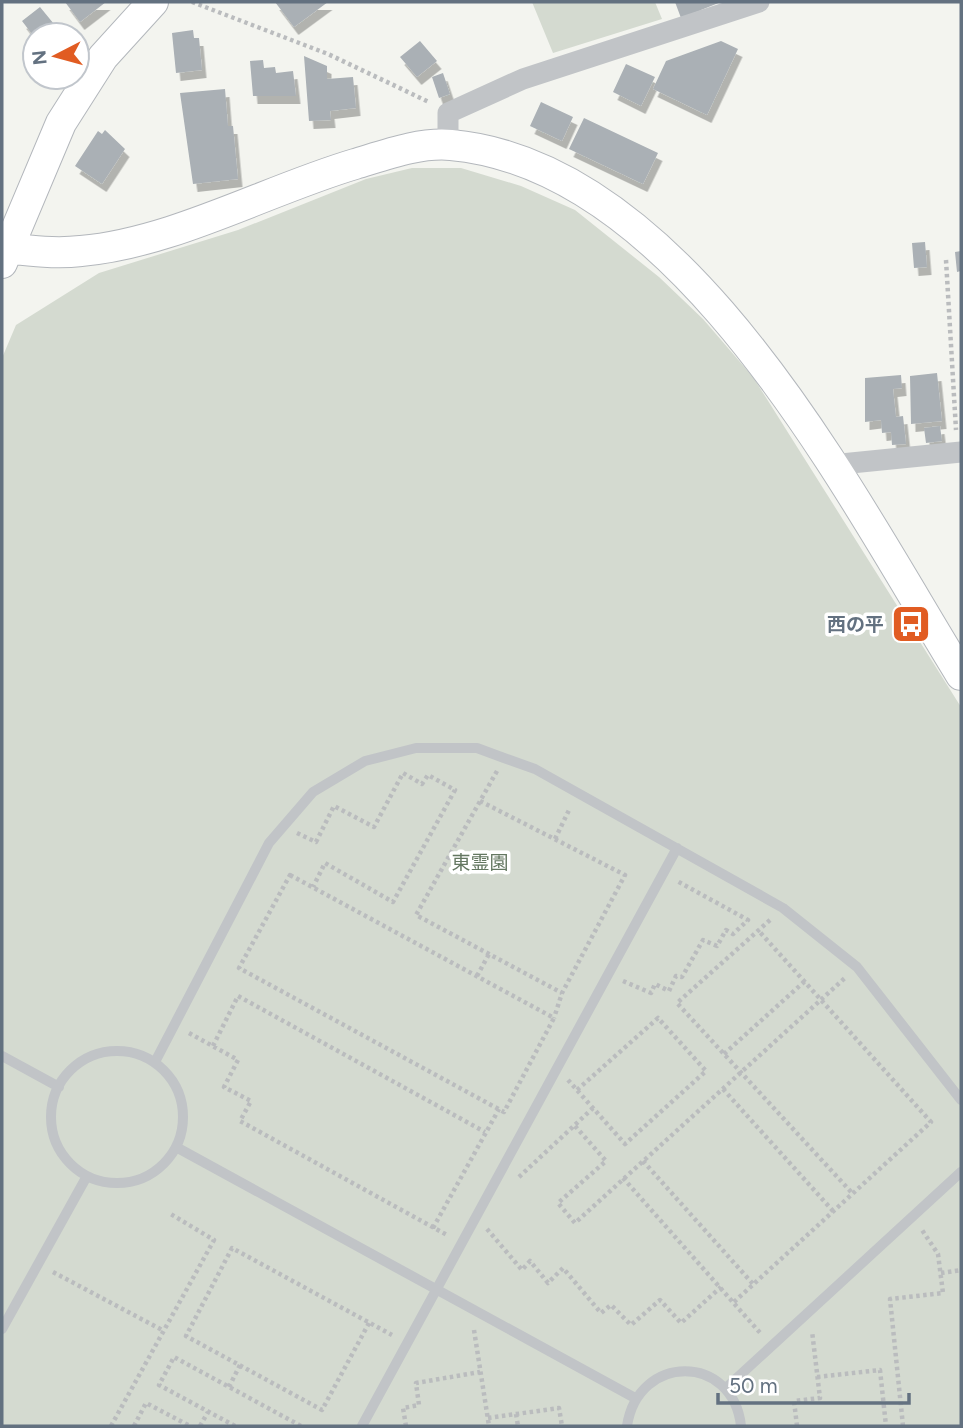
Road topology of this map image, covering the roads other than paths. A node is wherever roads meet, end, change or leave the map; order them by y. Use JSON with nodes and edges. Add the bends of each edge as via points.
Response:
{"nodes":[{"id":1,"x":153,"y":2,"type":"edge"},
{"id":2,"x":759,"y":2,"type":"edge"},
{"id":3,"x":448,"y":144,"type":"junction"},
{"id":4,"x":5,"y":255,"type":"edge"},
{"id":5,"x":959,"y":452,"type":"edge"},
{"id":6,"x":831,"y":465,"type":"junction"},
{"id":7,"x":961,"y":675,"type":"edge"},
{"id":8,"x":677,"y":848,"type":"junction"},
{"id":9,"x":2,"y":1056,"type":"edge"},
{"id":10,"x":155,"y":1062,"type":"junction"},
{"id":11,"x":59,"y":1087,"type":"junction"},
{"id":12,"x":961,"y":1100,"type":"edge"},
{"id":13,"x":176,"y":1147,"type":"junction"},
{"id":14,"x":961,"y":1172,"type":"edge"},
{"id":15,"x":87,"y":1176,"type":"junction"},
{"id":16,"x":438,"y":1291,"type":"junction"},
{"id":17,"x":2,"y":1329,"type":"edge"},
{"id":18,"x":726,"y":1388,"type":"junction"},
{"id":19,"x":635,"y":1398,"type":"junction"},
{"id":20,"x":362,"y":1426,"type":"edge"},
{"id":21,"x":627,"y":1426,"type":"edge"},
{"id":22,"x":741,"y":1426,"type":"edge"}],
"edges":[{"from":1,"to":4,"type":"street","via":[[103,57],[61,123]]},
{"from":2,"to":3,"type":"street","via":[[523,79],[448,113]]},
{"from":3,"to":4,"type":"street","via":[[351,165],[128,244]]},
{"from":3,"to":6,"type":"street","via":[[498,152],[562,178],[612,209],[671,257],[734,326]]},
{"from":5,"to":6,"type":"street"},
{"from":6,"to":7,"type":"street"},
{"from":8,"to":10,"type":"lane","via":[[535,769],[477,748],[416,748],[365,761],[313,792],[269,843]]},
{"from":8,"to":12,"type":"lane","via":[[783,908],[857,967]]},
{"from":8,"to":16,"type":"lane"},
{"from":9,"to":11,"type":"lane"},
{"from":10,"to":11,"type":"lane","via":[[125,1051],[109,1051],[79,1063]]},
{"from":10,"to":13,"type":"lane","via":[[167,1073],[181,1101],[182,1133]]},
{"from":11,"to":15,"type":"lane","via":[[51,1118],[53,1133],[68,1161]]},
{"from":13,"to":15,"type":"lane","via":[[167,1161],[142,1179],[110,1183]]},
{"from":13,"to":16,"type":"lane"},
{"from":14,"to":18,"type":"lane"},
{"from":15,"to":17,"type":"lane"},
{"from":16,"to":19,"type":"lane"},
{"from":16,"to":20,"type":"lane"},
{"from":18,"to":19,"type":"lane","via":[[700,1373],[678,1371],[656,1378]]},
{"from":18,"to":22,"type":"lane"},
{"from":19,"to":21,"type":"lane"}]}
